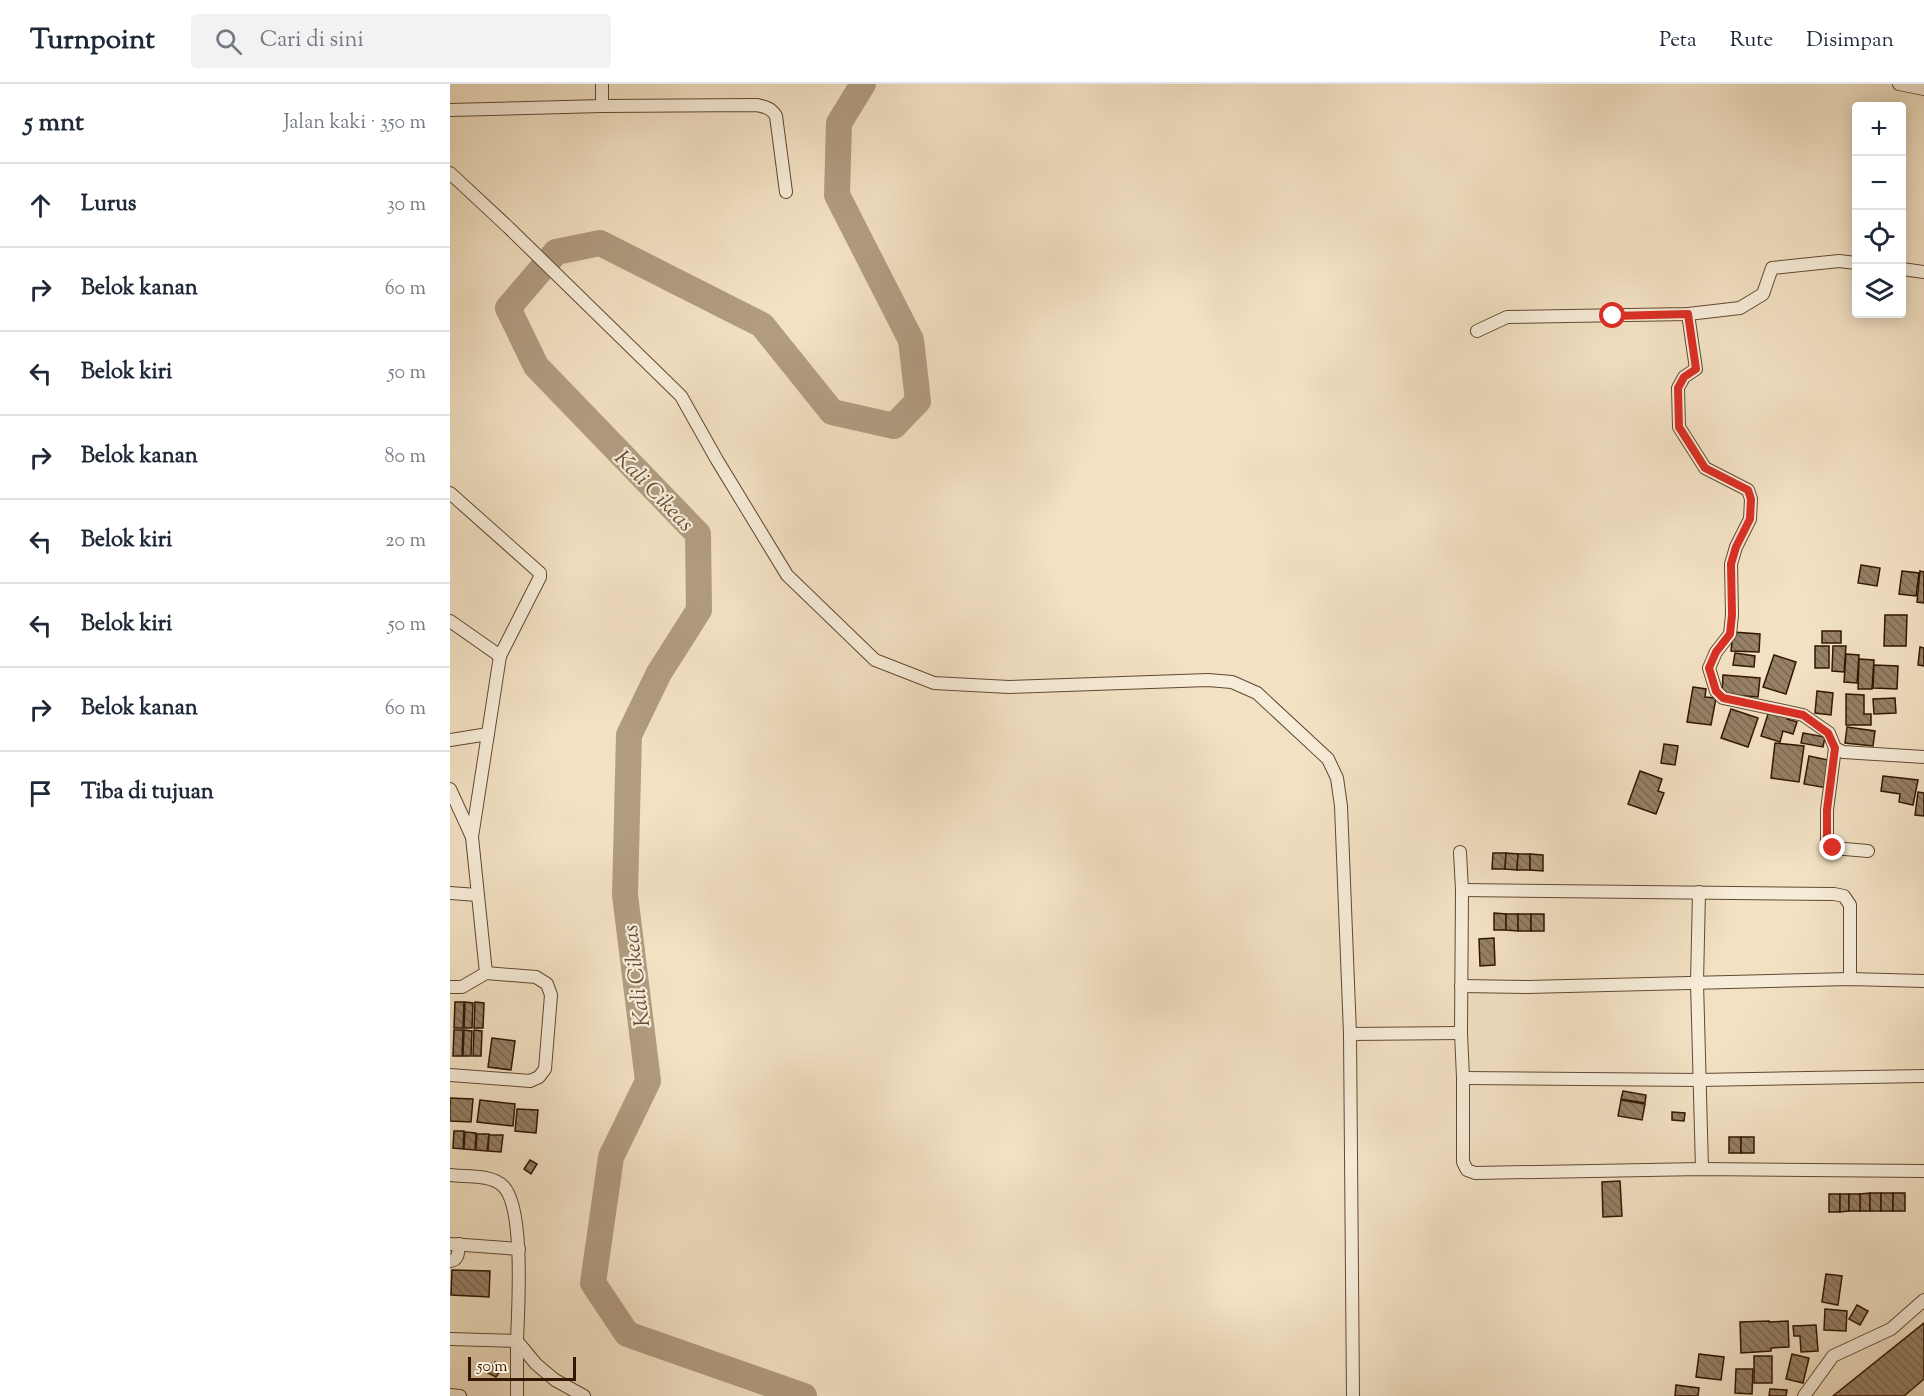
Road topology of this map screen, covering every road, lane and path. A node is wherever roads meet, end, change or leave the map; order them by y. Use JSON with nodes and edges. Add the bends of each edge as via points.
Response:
{"nodes":[{"id":1,"x":602,"y":84,"type":"edge"},
{"id":2,"x":1899,"y":84,"type":"edge"},
{"id":3,"x":1924,"y":89,"type":"edge"},
{"id":4,"x":602,"y":106,"type":"junction"},
{"id":5,"x":450,"y":110,"type":"edge"},
{"id":6,"x":450,"y":173,"type":"edge"},
{"id":7,"x":786,"y":192,"type":"dead end"},
{"id":8,"x":1852,"y":262,"type":"edge"},
{"id":9,"x":1906,"y":270,"type":"edge"},
{"id":10,"x":1924,"y":272,"type":"edge"},
{"id":11,"x":1688,"y":314,"type":"junction"},
{"id":12,"x":1477,"y":331,"type":"dead end"},
{"id":13,"x":450,"y":493,"type":"edge"},
{"id":14,"x":450,"y":621,"type":"edge"},
{"id":15,"x":500,"y":656,"type":"junction"},
{"id":16,"x":488,"y":734,"type":"junction"},
{"id":17,"x":450,"y":740,"type":"edge"},
{"id":18,"x":1835,"y":748,"type":"junction"},
{"id":19,"x":1924,"y":757,"type":"edge"},
{"id":20,"x":450,"y":789,"type":"edge"},
{"id":21,"x":472,"y":837,"type":"junction"},
{"id":22,"x":1868,"y":851,"type":"dead end"},
{"id":23,"x":1460,"y":852,"type":"dead end"},
{"id":24,"x":1462,"y":890,"type":"junction"},
{"id":25,"x":1699,"y":892,"type":"junction"},
{"id":26,"x":450,"y":893,"type":"edge"},
{"id":27,"x":477,"y":895,"type":"junction"},
{"id":28,"x":486,"y":973,"type":"junction"},
{"id":29,"x":1851,"y":979,"type":"junction"},
{"id":30,"x":1924,"y":981,"type":"edge"},
{"id":31,"x":1697,"y":982,"type":"junction"},
{"id":32,"x":1461,"y":986,"type":"junction"},
{"id":33,"x":450,"y":987,"type":"edge"},
{"id":34,"x":1461,"y":1033,"type":"junction"},
{"id":35,"x":1350,"y":1034,"type":"junction"},
{"id":36,"x":450,"y":1075,"type":"edge"},
{"id":37,"x":1924,"y":1076,"type":"edge"},
{"id":38,"x":1463,"y":1078,"type":"junction"},
{"id":39,"x":1700,"y":1080,"type":"junction"},
{"id":40,"x":1702,"y":1169,"type":"junction"},
{"id":41,"x":1924,"y":1171,"type":"edge"},
{"id":42,"x":450,"y":1175,"type":"edge"},
{"id":43,"x":454,"y":1244,"type":"edge"},
{"id":44,"x":519,"y":1248,"type":"junction"},
{"id":45,"x":450,"y":1261,"type":"edge"},
{"id":46,"x":1924,"y":1300,"type":"edge"},
{"id":47,"x":450,"y":1339,"type":"edge"},
{"id":48,"x":517,"y":1341,"type":"junction"},
{"id":49,"x":450,"y":1395,"type":"edge"},
{"id":50,"x":460,"y":1396,"type":"edge"},
{"id":51,"x":517,"y":1396,"type":"edge"},
{"id":52,"x":584,"y":1396,"type":"edge"},
{"id":53,"x":1353,"y":1396,"type":"edge"},
{"id":54,"x":1804,"y":1396,"type":"edge"}],
"edges":[{"from":1,"to":4,"type":"street"},
{"from":2,"to":3,"type":"street"},
{"from":4,"to":5,"type":"street"},
{"from":4,"to":7,"type":"street","via":[[757,105],[773,110]]},
{"from":6,"to":35,"type":"street","via":[[681,396],[788,575],[875,660],[934,683],[1009,687],[1232,682],[1257,693],[1328,759],[1338,778],[1341,806]]},
{"from":8,"to":11,"type":"street","via":[[1772,268],[1763,294],[1740,308]]},
{"from":9,"to":10,"type":"street"},
{"from":11,"to":12,"type":"street","via":[[1507,317]]},
{"from":11,"to":18,"type":"street","via":[[1696,369],[1684,377],[1678,388],[1679,427],[1705,468],[1748,490],[1751,499],[1750,519],[1731,564],[1730,634],[1709,668],[1716,691],[1723,698],[1803,715],[1828,733]]},
{"from":13,"to":15,"type":"street","via":[[540,573]]},
{"from":14,"to":15,"type":"street"},
{"from":15,"to":16,"type":"street"},
{"from":16,"to":17,"type":"street"},
{"from":16,"to":21,"type":"street"},
{"from":18,"to":19,"type":"street","via":[[1843,752]]},
{"from":18,"to":22,"type":"street","via":[[1827,841],[1833,848]]},
{"from":20,"to":21,"type":"street"},
{"from":21,"to":27,"type":"street"},
{"from":23,"to":24,"type":"street"},
{"from":24,"to":25,"type":"street"},
{"from":24,"to":32,"type":"street"},
{"from":25,"to":29,"type":"street","via":[[1844,896],[1850,905]]},
{"from":25,"to":31,"type":"street"},
{"from":26,"to":27,"type":"street"},
{"from":27,"to":28,"type":"street"},
{"from":28,"to":33,"type":"street","via":[[462,987]]},
{"from":28,"to":36,"type":"street","via":[[536,977],[548,984],[551,995],[544,1069],[530,1081]]},
{"from":29,"to":30,"type":"street"},
{"from":29,"to":31,"type":"street"},
{"from":31,"to":32,"type":"street"},
{"from":31,"to":39,"type":"street"},
{"from":32,"to":34,"type":"street"},
{"from":34,"to":35,"type":"street"},
{"from":34,"to":38,"type":"street"},
{"from":35,"to":53,"type":"street"},
{"from":37,"to":39,"type":"street"},
{"from":38,"to":39,"type":"street"},
{"from":38,"to":40,"type":"street","via":[[1463,1162],[1467,1170],[1475,1173]]},
{"from":39,"to":40,"type":"street"},
{"from":40,"to":41,"type":"street"},
{"from":42,"to":44,"type":"street","via":[[488,1178],[502,1185],[510,1194]]},
{"from":43,"to":44,"type":"street"},
{"from":43,"to":45,"type":"street","via":[[458,1256]]},
{"from":44,"to":48,"type":"street"},
{"from":46,"to":54,"type":"street","via":[[1891,1329],[1833,1356]]},
{"from":47,"to":48,"type":"street"},
{"from":48,"to":51,"type":"street"},
{"from":48,"to":52,"type":"street","via":[[555,1380]]},
{"from":49,"to":50,"type":"street"}]}
